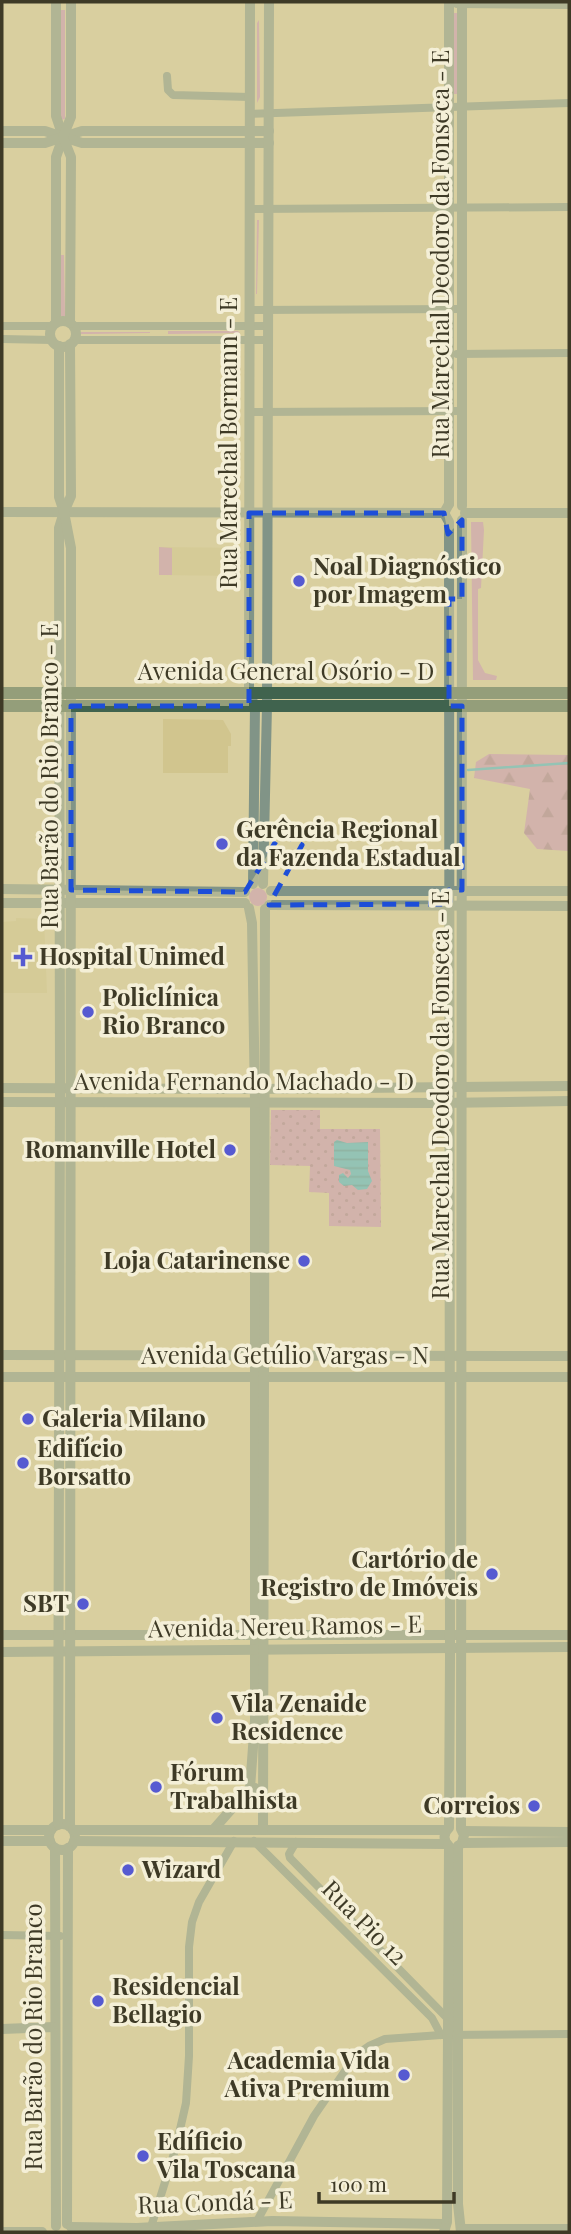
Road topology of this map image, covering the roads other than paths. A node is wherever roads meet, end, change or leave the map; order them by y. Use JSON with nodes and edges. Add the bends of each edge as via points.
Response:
{"nodes":[{"id":1,"x":55,"y":2,"type":"edge"},
{"id":2,"x":71,"y":2,"type":"edge"},
{"id":3,"x":449,"y":3,"type":"edge"},
{"id":4,"x":462,"y":3,"type":"edge"},
{"id":5,"x":569,"y":5,"type":"edge"},
{"id":6,"x":250,"y":6,"type":"edge"},
{"id":7,"x":269,"y":6,"type":"edge"},
{"id":8,"x":167,"y":76,"type":"dead end"},
{"id":9,"x":250,"y":97,"type":"junction"},
{"id":10,"x":569,"y":103,"type":"edge"},
{"id":11,"x":463,"y":105,"type":"junction"},
{"id":12,"x":447,"y":106,"type":"junction"},
{"id":13,"x":269,"y":113,"type":"junction"},
{"id":14,"x":250,"y":114,"type":"junction"},
{"id":15,"x":2,"y":131,"type":"edge"},
{"id":16,"x":158,"y":131,"type":"junction"},
{"id":17,"x":250,"y":131,"type":"junction"},
{"id":18,"x":269,"y":131,"type":"junction"},
{"id":19,"x":63,"y":137,"type":"junction"},
{"id":20,"x":2,"y":143,"type":"edge"},
{"id":21,"x":158,"y":143,"type":"junction"},
{"id":22,"x":250,"y":143,"type":"junction"},
{"id":23,"x":269,"y":143,"type":"junction"},
{"id":24,"x":462,"y":207,"type":"junction"},
{"id":25,"x":569,"y":207,"type":"edge"},
{"id":26,"x":449,"y":208,"type":"junction"},
{"id":27,"x":250,"y":209,"type":"junction"},
{"id":28,"x":268,"y":209,"type":"junction"},
{"id":29,"x":56,"y":243,"type":"junction"},
{"id":30,"x":71,"y":243,"type":"junction"},
{"id":31,"x":449,"y":309,"type":"junction"},
{"id":32,"x":462,"y":309,"type":"junction"},
{"id":33,"x":250,"y":310,"type":"junction"},
{"id":34,"x":268,"y":310,"type":"junction"},
{"id":35,"x":55,"y":325,"type":"junction"},
{"id":36,"x":72,"y":325,"type":"junction"},
{"id":37,"x":2,"y":326,"type":"edge"},
{"id":38,"x":161,"y":326,"type":"junction"},
{"id":39,"x":250,"y":326,"type":"junction"},
{"id":40,"x":268,"y":326,"type":"junction"},
{"id":41,"x":2,"y":340,"type":"edge"},
{"id":42,"x":162,"y":340,"type":"junction"},
{"id":43,"x":250,"y":340,"type":"junction"},
{"id":44,"x":268,"y":340,"type":"junction"},
{"id":45,"x":64,"y":342,"type":"junction"},
{"id":46,"x":449,"y":354,"type":"junction"},
{"id":47,"x":462,"y":354,"type":"junction"},
{"id":48,"x":569,"y":354,"type":"edge"},
{"id":49,"x":449,"y":411,"type":"junction"},
{"id":50,"x":462,"y":411,"type":"junction"},
{"id":51,"x":250,"y":412,"type":"junction"},
{"id":52,"x":268,"y":412,"type":"junction"},
{"id":53,"x":2,"y":512,"type":"edge"},
{"id":54,"x":64,"y":512,"type":"junction"},
{"id":55,"x":249,"y":513,"type":"junction"},
{"id":56,"x":268,"y":513,"type":"junction"},
{"id":57,"x":448,"y":513,"type":"junction"},
{"id":58,"x":463,"y":513,"type":"junction"},
{"id":59,"x":569,"y":513,"type":"edge"},
{"id":60,"x":449,"y":599,"type":"junction"},
{"id":61,"x":462,"y":599,"type":"junction"},
{"id":62,"x":249,"y":606,"type":"junction"},
{"id":63,"x":267,"y":606,"type":"junction"},
{"id":64,"x":2,"y":693,"type":"edge"},
{"id":65,"x":249,"y":693,"type":"junction"},
{"id":66,"x":569,"y":693,"type":"edge"},
{"id":67,"x":65,"y":699,"type":"junction"},
{"id":68,"x":456,"y":700,"type":"junction"},
{"id":69,"x":263,"y":702,"type":"junction"},
{"id":70,"x":2,"y":706,"type":"edge"},
{"id":71,"x":569,"y":706,"type":"edge"},
{"id":72,"x":2,"y":889,"type":"edge"},
{"id":73,"x":65,"y":890,"type":"junction"},
{"id":74,"x":450,"y":890,"type":"junction"},
{"id":75,"x":462,"y":890,"type":"junction"},
{"id":76,"x":569,"y":891,"type":"edge"},
{"id":77,"x":254,"y":894,"type":"junction"},
{"id":78,"x":2,"y":903,"type":"edge"},
{"id":79,"x":65,"y":903,"type":"junction"},
{"id":80,"x":450,"y":904,"type":"junction"},
{"id":81,"x":462,"y":904,"type":"junction"},
{"id":82,"x":569,"y":906,"type":"edge"},
{"id":83,"x":267,"y":907,"type":"junction"},
{"id":84,"x":260,"y":1061,"type":"junction"},
{"id":85,"x":462,"y":1086,"type":"junction"},
{"id":86,"x":449,"y":1087,"type":"junction"},
{"id":87,"x":569,"y":1087,"type":"edge"},
{"id":88,"x":2,"y":1088,"type":"edge"},
{"id":89,"x":66,"y":1089,"type":"junction"},
{"id":90,"x":260,"y":1089,"type":"junction"},
{"id":91,"x":569,"y":1101,"type":"edge"},
{"id":92,"x":2,"y":1102,"type":"edge"},
{"id":93,"x":261,"y":1102,"type":"junction"},
{"id":94,"x":65,"y":1103,"type":"junction"},
{"id":95,"x":456,"y":1103,"type":"junction"},
{"id":96,"x":2,"y":1355,"type":"edge"},
{"id":97,"x":64,"y":1355,"type":"junction"},
{"id":98,"x":456,"y":1355,"type":"junction"},
{"id":99,"x":260,"y":1356,"type":"junction"},
{"id":100,"x":569,"y":1356,"type":"edge"},
{"id":101,"x":456,"y":1376,"type":"junction"},
{"id":102,"x":2,"y":1377,"type":"edge"},
{"id":103,"x":64,"y":1377,"type":"junction"},
{"id":104,"x":569,"y":1377,"type":"edge"},
{"id":105,"x":260,"y":1379,"type":"junction"},
{"id":106,"x":2,"y":1635,"type":"edge"},
{"id":107,"x":64,"y":1635,"type":"junction"},
{"id":108,"x":259,"y":1635,"type":"junction"},
{"id":109,"x":569,"y":1635,"type":"edge"},
{"id":110,"x":456,"y":1641,"type":"junction"},
{"id":111,"x":569,"y":1647,"type":"edge"},
{"id":112,"x":259,"y":1648,"type":"junction"},
{"id":113,"x":2,"y":1652,"type":"edge"},
{"id":114,"x":62,"y":1653,"type":"junction"},
{"id":115,"x":250,"y":1788,"type":"junction"},
{"id":116,"x":264,"y":1788,"type":"junction"},
{"id":117,"x":2,"y":1830,"type":"edge"},
{"id":118,"x":213,"y":1830,"type":"junction"},
{"id":119,"x":263,"y":1830,"type":"junction"},
{"id":120,"x":455,"y":1830,"type":"junction"},
{"id":121,"x":569,"y":1832,"type":"edge"},
{"id":122,"x":62,"y":1836,"type":"junction"},
{"id":123,"x":2,"y":1841,"type":"edge"},
{"id":124,"x":234,"y":1841,"type":"junction"},
{"id":125,"x":254,"y":1841,"type":"junction"},
{"id":126,"x":296,"y":1842,"type":"junction"},
{"id":127,"x":569,"y":1842,"type":"edge"},
{"id":128,"x":454,"y":1845,"type":"junction"},
{"id":129,"x":339,"y":1907,"type":"junction"},
{"id":130,"x":330,"y":1916,"type":"junction"},
{"id":131,"x":2,"y":1936,"type":"edge"},
{"id":132,"x":60,"y":1936,"type":"junction"},
{"id":133,"x":453,"y":2020,"type":"junction"},
{"id":134,"x":54,"y":2027,"type":"junction"},
{"id":135,"x":2,"y":2029,"type":"edge"},
{"id":136,"x":569,"y":2034,"type":"edge"},
{"id":137,"x":449,"y":2035,"type":"junction"},
{"id":138,"x":452,"y":2128,"type":"junction"},
{"id":139,"x":257,"y":2221,"type":"junction"},
{"id":140,"x":445,"y":2226,"type":"edge"},
{"id":141,"x":151,"y":2227,"type":"junction"},
{"id":142,"x":64,"y":2228,"type":"edge"},
{"id":143,"x":461,"y":2229,"type":"edge"},
{"id":144,"x":569,"y":2229,"type":"edge"},
{"id":145,"x":2,"y":2232,"type":"edge"},
{"id":146,"x":42,"y":2232,"type":"edge"}],
"edges":[{"from":1,"to":19,"type":"street","via":[[56,117]]},
{"from":2,"to":19,"type":"street","via":[[71,117]]},
{"from":3,"to":4,"type":"street"},
{"from":3,"to":12,"type":"street","name":"Rua Marechal Deodoro da Fonseca - E"},
{"from":4,"to":5,"type":"street"},
{"from":4,"to":11,"type":"street","name":"Rua Marechal Deodoro da Fonseca - E"},
{"from":6,"to":7,"type":"street"},
{"from":6,"to":9,"type":"street","name":"Rua Marechal Bormann - E"},
{"from":7,"to":13,"type":"street","name":"Rua Marechal Bormann - E"},
{"from":8,"to":9,"type":"street","via":[[173,95]]},
{"from":9,"to":14,"type":"street","name":"Rua Marechal Bormann - E"},
{"from":10,"to":11,"type":"street"},
{"from":11,"to":12,"type":"street"},
{"from":11,"to":24,"type":"street","name":"Rua Marechal Deodoro da Fonseca - E"},
{"from":12,"to":13,"type":"street"},
{"from":12,"to":26,"type":"street","name":"Rua Marechal Deodoro da Fonseca - E"},
{"from":13,"to":14,"type":"street"},
{"from":13,"to":18,"type":"street","name":"Rua Marechal Bormann - E"},
{"from":14,"to":17,"type":"street","name":"Rua Marechal Bormann - E"},
{"from":15,"to":19,"type":"street","via":[[45,131]]},
{"from":16,"to":17,"type":"street"},
{"from":16,"to":19,"type":"street","via":[[82,131]]},
{"from":16,"to":21,"type":"street"},
{"from":17,"to":18,"type":"street"},
{"from":17,"to":22,"type":"street","name":"Rua Marechal Bormann - E"},
{"from":18,"to":23,"type":"street","name":"Rua Marechal Bormann - E"},
{"from":19,"to":20,"type":"street","via":[[45,143]]},
{"from":19,"to":21,"type":"street","via":[[82,143]]},
{"from":19,"to":29,"type":"street","via":[[56,157]]},
{"from":19,"to":30,"type":"street","via":[[71,157]]},
{"from":21,"to":22,"type":"street"},
{"from":22,"to":23,"type":"street"},
{"from":22,"to":27,"type":"street","name":"Rua Marechal Bormann - E"},
{"from":23,"to":28,"type":"street","name":"Rua Marechal Bormann - E"},
{"from":24,"to":25,"type":"street"},
{"from":24,"to":26,"type":"street"},
{"from":24,"to":32,"type":"street","name":"Rua Marechal Deodoro da Fonseca - E"},
{"from":26,"to":28,"type":"street"},
{"from":26,"to":31,"type":"street","name":"Rua Marechal Deodoro da Fonseca - E"},
{"from":27,"to":28,"type":"street"},
{"from":27,"to":33,"type":"street","name":"Rua Marechal Bormann - E"},
{"from":28,"to":34,"type":"street","name":"Rua Marechal Bormann - E"},
{"from":29,"to":30,"type":"street"},
{"from":29,"to":35,"type":"street"},
{"from":30,"to":36,"type":"street"},
{"from":31,"to":32,"type":"street"},
{"from":31,"to":34,"type":"street"},
{"from":31,"to":46,"type":"street","name":"Rua Marechal Deodoro da Fonseca - E"},
{"from":32,"to":47,"type":"street","name":"Rua Marechal Deodoro da Fonseca - E"},
{"from":33,"to":34,"type":"street"},
{"from":33,"to":39,"type":"street","name":"Rua Marechal Bormann - E"},
{"from":34,"to":40,"type":"street","name":"Rua Marechal Bormann - E"},
{"from":35,"to":36,"type":"street","via":[[65,321]]},
{"from":35,"to":37,"type":"street"},
{"from":35,"to":45,"type":"street","via":[[51,334]]},
{"from":36,"to":38,"type":"street"},
{"from":36,"to":45,"type":"street","via":[[76,333]]},
{"from":38,"to":39,"type":"street"},
{"from":38,"to":42,"type":"street"},
{"from":39,"to":40,"type":"street"},
{"from":39,"to":43,"type":"street","name":"Rua Marechal Bormann - E"},
{"from":40,"to":44,"type":"street","name":"Rua Marechal Bormann - E"},
{"from":41,"to":45,"type":"street"},
{"from":42,"to":43,"type":"street"},
{"from":42,"to":45,"type":"street"},
{"from":43,"to":44,"type":"street"},
{"from":43,"to":51,"type":"street","name":"Rua Marechal Bormann - E"},
{"from":44,"to":52,"type":"street","name":"Rua Marechal Bormann - E"},
{"from":45,"to":54,"type":"street","name":"Rua Barão do Rio Branco - E","via":[[65,421],[59,497]]},
{"from":46,"to":47,"type":"street"},
{"from":46,"to":49,"type":"street","name":"Rua Marechal Deodoro da Fonseca - E"},
{"from":47,"to":48,"type":"street"},
{"from":47,"to":50,"type":"street","name":"Rua Marechal Deodoro da Fonseca - E"},
{"from":49,"to":50,"type":"street"},
{"from":49,"to":52,"type":"street"},
{"from":49,"to":57,"type":"street","name":"Rua Marechal Deodoro da Fonseca - E"},
{"from":50,"to":58,"type":"street","name":"Rua Marechal Deodoro da Fonseca - E"},
{"from":51,"to":52,"type":"street"},
{"from":51,"to":55,"type":"street","name":"Rua Marechal Bormann - E"},
{"from":52,"to":56,"type":"street","name":"Rua Marechal Bormann - E"},
{"from":53,"to":54,"type":"street"},
{"from":54,"to":55,"type":"street"},
{"from":54,"to":67,"type":"street","name":"Rua Barão do Rio Branco - E","via":[[59,528],[65,595]]},
{"from":55,"to":56,"type":"street"},
{"from":55,"to":62,"type":"street","name":"Rua Marechal Bormann - E"},
{"from":56,"to":57,"type":"street"},
{"from":56,"to":63,"type":"street","name":"Rua Marechal Bormann - E"},
{"from":57,"to":58,"type":"street","via":[[456,503]]},
{"from":57,"to":58,"type":"street","via":[[456,523]]},
{"from":57,"to":60,"type":"street","name":"Rua Marechal Deodoro da Fonseca - E"},
{"from":58,"to":59,"type":"street"},
{"from":58,"to":61,"type":"street","name":"Rua Marechal Deodoro da Fonseca - E"},
{"from":60,"to":61,"type":"street"},
{"from":60,"to":68,"type":"street","name":"Rua Marechal Deodoro da Fonseca - E"},
{"from":61,"to":68,"type":"street","name":"Rua Marechal Deodoro da Fonseca - E"},
{"from":62,"to":63,"type":"street"},
{"from":62,"to":65,"type":"street","name":"Rua Marechal Bormann - E"},
{"from":63,"to":69,"type":"street","name":"Rua Marechal Bormann - E"},
{"from":64,"to":67,"type":"main road","name":"Avenida General Osório - D"},
{"from":65,"to":67,"type":"main road","name":"Avenida General Osório - D"},
{"from":65,"to":69,"type":"main road","name":"Avenida General Osório - D"},
{"from":66,"to":68,"type":"main road","name":"Avenida General Osório - D"},
{"from":67,"to":69,"type":"main road","name":"Avenida General Osório - D"},
{"from":67,"to":70,"type":"main road","name":"Avenida General Osório - D"},
{"from":67,"to":73,"type":"street","name":"Rua Barão do Rio Branco - E"},
{"from":68,"to":69,"type":"main road","name":"Avenida General Osório - D"},
{"from":68,"to":71,"type":"main road","name":"Avenida General Osório - D"},
{"from":68,"to":74,"type":"street","name":"Rua Marechal Deodoro da Fonseca - E"},
{"from":68,"to":75,"type":"street","name":"Rua Marechal Deodoro da Fonseca - E"},
{"from":69,"to":77,"type":"street","name":"Rua Marechal Bormann - E"},
{"from":72,"to":73,"type":"street"},
{"from":73,"to":77,"type":"street"},
{"from":73,"to":79,"type":"street","name":"Rua Barão do Rio Branco - E"},
{"from":74,"to":75,"type":"street"},
{"from":74,"to":77,"type":"street"},
{"from":74,"to":80,"type":"street","name":"Rua Marechal Deodoro da Fonseca - E"},
{"from":75,"to":76,"type":"street"},
{"from":75,"to":81,"type":"street","name":"Rua Marechal Deodoro da Fonseca - E"},
{"from":77,"to":79,"type":"street"},
{"from":77,"to":83,"type":"street","via":[[260,911]]},
{"from":77,"to":83,"type":"street","name":"Rua Marechal Bormann - E","via":[[272,901]]},
{"from":77,"to":84,"type":"street","name":"Rua Marechal Bormann - E"},
{"from":78,"to":79,"type":"street"},
{"from":79,"to":89,"type":"street","name":"Rua Barão do Rio Branco - E"},
{"from":80,"to":81,"type":"street"},
{"from":80,"to":83,"type":"street"},
{"from":80,"to":86,"type":"street","name":"Rua Marechal Deodoro da Fonseca - E"},
{"from":81,"to":82,"type":"street"},
{"from":81,"to":85,"type":"street","name":"Rua Marechal Deodoro da Fonseca - E"},
{"from":83,"to":84,"type":"street","name":"Rua Marechal Bormann - E"},
{"from":84,"to":90,"type":"street","name":"Rua Marechal Bormann - E"},
{"from":85,"to":86,"type":"street","name":"Avenida Fernando Machado - D"},
{"from":85,"to":87,"type":"street","name":"Avenida Fernando Machado - D"},
{"from":85,"to":95,"type":"street","name":"Rua Marechal Deodoro da Fonseca - E"},
{"from":86,"to":90,"type":"street","name":"Avenida Fernando Machado - D"},
{"from":86,"to":95,"type":"street","name":"Rua Marechal Deodoro da Fonseca - E"},
{"from":88,"to":89,"type":"street","name":"Avenida Fernando Machado - D"},
{"from":89,"to":90,"type":"street","name":"Avenida Fernando Machado - D"},
{"from":89,"to":94,"type":"street","name":"Rua Barão do Rio Branco - E"},
{"from":90,"to":93,"type":"street","name":"Rua Marechal Bormann - E"},
{"from":91,"to":95,"type":"street","name":"Avenida Fernando Machado - D"},
{"from":92,"to":94,"type":"street","name":"Avenida Fernando Machado - D"},
{"from":93,"to":94,"type":"street","name":"Avenida Fernando Machado - D"},
{"from":93,"to":95,"type":"street","name":"Avenida Fernando Machado - D"},
{"from":93,"to":99,"type":"street","name":"Rua Marechal Bormann - E"},
{"from":94,"to":97,"type":"street","name":"Rua Barão do Rio Branco - E"},
{"from":95,"to":98,"type":"street","name":"Rua Marechal Deodoro da Fonseca - E"},
{"from":96,"to":97,"type":"street","name":"Avenida Getúlio Vargas - N"},
{"from":97,"to":99,"type":"street","name":"Avenida Getúlio Vargas - N"},
{"from":97,"to":103,"type":"street","name":"Rua Barão do Rio Branco - E"},
{"from":98,"to":99,"type":"street","name":"Avenida Getúlio Vargas - N"},
{"from":98,"to":100,"type":"street","name":"Avenida Getúlio Vargas - N"},
{"from":98,"to":101,"type":"street","name":"Rua Marechal Deodoro da Fonseca - E"},
{"from":99,"to":105,"type":"street","name":"Rua Marechal Bormann - E"},
{"from":101,"to":104,"type":"street","name":"Avenida Getúlio Vargas - N"},
{"from":101,"to":105,"type":"street","name":"Avenida Getúlio Vargas - N"},
{"from":101,"to":110,"type":"street","name":"Rua Marechal Deodoro da Fonseca - E"},
{"from":102,"to":103,"type":"street","name":"Avenida Getúlio Vargas - N"},
{"from":103,"to":105,"type":"street","name":"Avenida Getúlio Vargas - N"},
{"from":103,"to":107,"type":"street","name":"Rua Barão do Rio Branco - E"},
{"from":105,"to":108,"type":"street","name":"Rua Marechal Bormann - E"},
{"from":106,"to":107,"type":"street","name":"Avenida Nereu Ramos - E"},
{"from":107,"to":108,"type":"street","name":"Avenida Nereu Ramos - E"},
{"from":107,"to":114,"type":"street","name":"Rua Barão do Rio Branco - E"},
{"from":108,"to":110,"type":"street","name":"Avenida Nereu Ramos - E"},
{"from":108,"to":112,"type":"street","name":"Rua Marechal Bormann - E"},
{"from":109,"to":110,"type":"street","name":"Avenida Nereu Ramos - E"},
{"from":110,"to":111,"type":"street","name":"Avenida Nereu Ramos - E"},
{"from":110,"to":112,"type":"street","name":"Avenida Nereu Ramos - E"},
{"from":110,"to":120,"type":"street","name":"Rua Marechal Deodoro da Fonseca - E"},
{"from":112,"to":114,"type":"street","name":"Avenida Nereu Ramos - E"},
{"from":112,"to":115,"type":"street"},
{"from":112,"to":116,"type":"street"},
{"from":113,"to":114,"type":"street","name":"Avenida Nereu Ramos - E"},
{"from":114,"to":122,"type":"street","name":"Rua Barão do Rio Branco"},
{"from":114,"to":122,"type":"street","name":"Rua Barão do Rio Branco","via":[[70,1686]]},
{"from":115,"to":116,"type":"street"},
{"from":115,"to":118,"type":"street"},
{"from":116,"to":119,"type":"street"},
{"from":117,"to":122,"type":"street"},
{"from":118,"to":119,"type":"street"},
{"from":118,"to":122,"type":"street"},
{"from":119,"to":120,"type":"street"},
{"from":120,"to":121,"type":"street"},
{"from":120,"to":128,"type":"street"},
{"from":120,"to":128,"type":"street","via":[[444,1840]]},
{"from":122,"to":123,"type":"street"},
{"from":122,"to":124,"type":"street"},
{"from":122,"to":132,"type":"street","name":"Rua Barão do Rio Branco"},
{"from":124,"to":125,"type":"street"},
{"from":124,"to":141,"type":"street","via":[[192,1922],[186,2103]]},
{"from":125,"to":126,"type":"street"},
{"from":125,"to":130,"type":"street","name":"Rua Pio 12"},
{"from":126,"to":128,"type":"street"},
{"from":126,"to":129,"type":"street","name":"Rua Pio 12","via":[[290,1858]]},
{"from":127,"to":128,"type":"street"},
{"from":128,"to":133,"type":"street"},
{"from":129,"to":130,"type":"street"},
{"from":129,"to":133,"type":"street","name":"Rua Pio 12"},
{"from":130,"to":137,"type":"street","name":"Rua Pio 12"},
{"from":131,"to":132,"type":"street"},
{"from":132,"to":134,"type":"street","name":"Rua Barão do Rio Branco"},
{"from":132,"to":142,"type":"street","name":"Rua Barão do Rio Branco"},
{"from":133,"to":137,"type":"street"},
{"from":134,"to":135,"type":"street"},
{"from":134,"to":142,"type":"street","name":"Rua Barão do Rio Branco"},
{"from":136,"to":137,"type":"street"},
{"from":137,"to":138,"type":"street"},
{"from":137,"to":139,"type":"street","via":[[385,2039],[356,2055],[314,2116]]},
{"from":138,"to":140,"type":"street"},
{"from":138,"to":143,"type":"street"},
{"from":139,"to":140,"type":"street","name":"Rua Condá - E"},
{"from":139,"to":141,"type":"street","name":"Rua Condá - E"},
{"from":140,"to":143,"type":"street","name":"Rua Condá - E","via":[[455,2221]]},
{"from":141,"to":142,"type":"street","name":"Rua Condá - E"},
{"from":143,"to":144,"type":"street"},
{"from":145,"to":146,"type":"street"}]}
